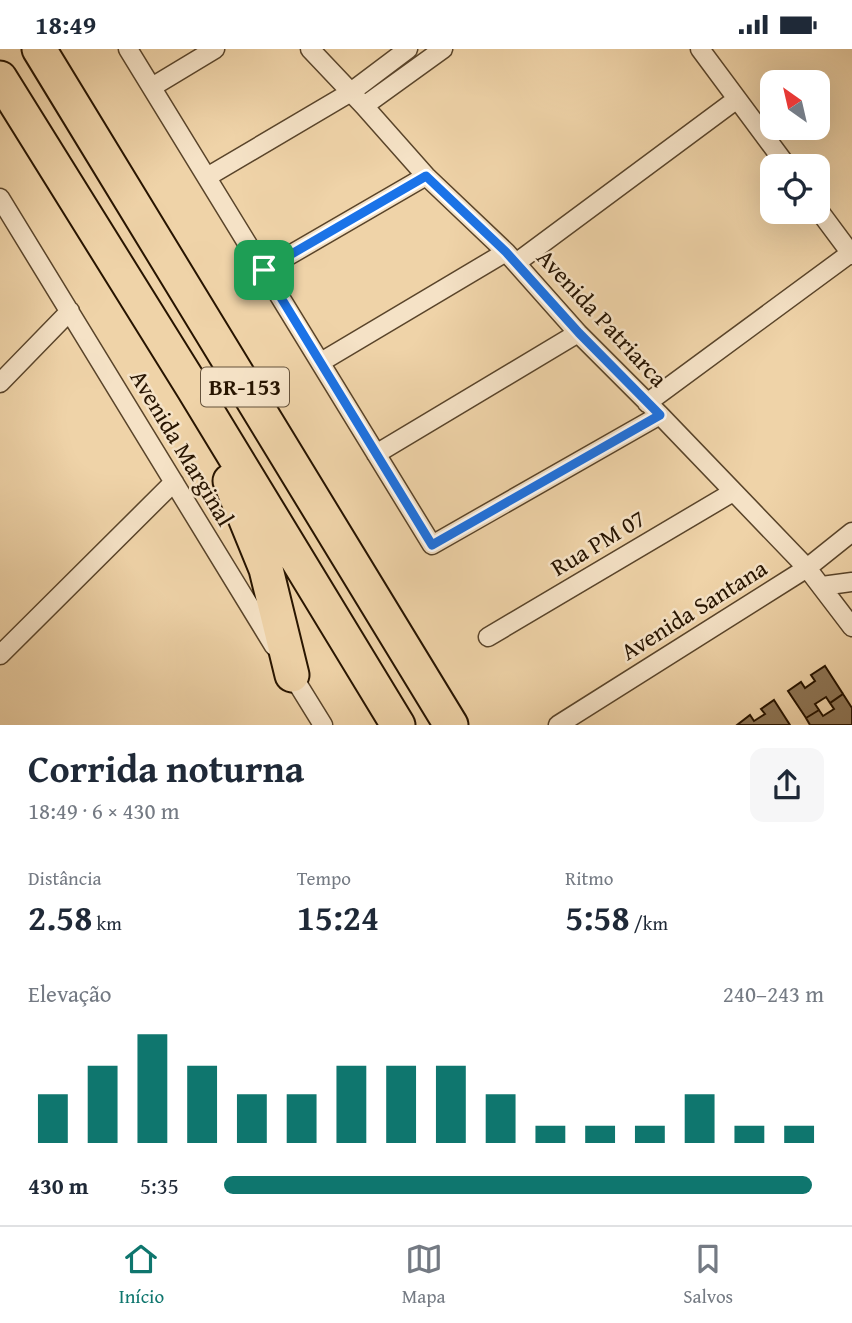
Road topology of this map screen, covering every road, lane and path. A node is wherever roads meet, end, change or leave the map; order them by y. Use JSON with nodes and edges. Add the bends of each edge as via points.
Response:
{"nodes":[{"id":1,"x":39,"y":49,"type":"edge"},
{"id":2,"x":128,"y":49,"type":"edge"},
{"id":3,"x":215,"y":49,"type":"edge"},
{"id":4,"x":310,"y":49,"type":"edge"},
{"id":5,"x":408,"y":49,"type":"edge"},
{"id":6,"x":443,"y":49,"type":"edge"},
{"id":7,"x":700,"y":49,"type":"edge"},
{"id":8,"x":0,"y":78,"type":"edge"},
{"id":9,"x":152,"y":87,"type":"junction"},
{"id":10,"x":351,"y":92,"type":"junction"},
{"id":11,"x":737,"y":99,"type":"junction"},
{"id":12,"x":365,"y":106,"type":"junction"},
{"id":13,"x":777,"y":154,"type":"edge"},
{"id":14,"x":426,"y":176,"type":"junction"},
{"id":15,"x":207,"y":177,"type":"junction"},
{"id":16,"x":0,"y":198,"type":"edge"},
{"id":17,"x":829,"y":224,"type":"edge"},
{"id":18,"x":852,"y":253,"type":"edge"},
{"id":19,"x":511,"y":258,"type":"junction"},
{"id":20,"x":264,"y":270,"type":"junction"},
{"id":21,"x":70,"y":311,"type":"junction"},
{"id":22,"x":579,"y":333,"type":"junction"},
{"id":23,"x":321,"y":362,"type":"junction"},
{"id":24,"x":0,"y":383,"type":"edge"},
{"id":25,"x":192,"y":388,"type":"junction"},
{"id":26,"x":654,"y":409,"type":"junction"},
{"id":27,"x":376,"y":454,"type":"junction"},
{"id":28,"x":174,"y":482,"type":"junction"},
{"id":29,"x":733,"y":492,"type":"junction"},
{"id":30,"x":852,"y":532,"type":"edge"},
{"id":31,"x":807,"y":568,"type":"junction"},
{"id":32,"x":852,"y":582,"type":"edge"},
{"id":33,"x":821,"y":586,"type":"junction"},
{"id":34,"x":852,"y":627,"type":"edge"},
{"id":35,"x":488,"y":637,"type":"dead end"},
{"id":36,"x":0,"y":655,"type":"edge"},
{"id":37,"x":292,"y":675,"type":"junction"},
{"id":38,"x":323,"y":725,"type":"edge"},
{"id":39,"x":398,"y":725,"type":"edge"},
{"id":40,"x":451,"y":725,"type":"edge"},
{"id":41,"x":558,"y":725,"type":"edge"}],
"edges":[{"from":1,"to":40,"type":"highway","number":"BR-153"},
{"from":2,"to":9,"type":"street"},
{"from":3,"to":9,"type":"street"},
{"from":4,"to":10,"type":"street","name":"Avenida Patriarca"},
{"from":5,"to":10,"type":"street"},
{"from":6,"to":12,"type":"street"},
{"from":7,"to":11,"type":"street"},
{"from":8,"to":25,"type":"highway","number":"BR-153"},
{"from":9,"to":15,"type":"street"},
{"from":10,"to":12,"type":"street","name":"Avenida Patriarca"},
{"from":10,"to":15,"type":"street"},
{"from":11,"to":13,"type":"street"},
{"from":11,"to":19,"type":"street"},
{"from":12,"to":14,"type":"street","name":"Avenida Patriarca"},
{"from":14,"to":19,"type":"street","name":"Avenida Patriarca"},
{"from":14,"to":20,"type":"street"},
{"from":15,"to":20,"type":"street"},
{"from":16,"to":21,"type":"street","name":"Avenida Marginal"},
{"from":17,"to":18,"type":"street"},
{"from":18,"to":26,"type":"street"},
{"from":19,"to":22,"type":"street","name":"Avenida Patriarca"},
{"from":19,"to":23,"type":"street"},
{"from":20,"to":23,"type":"street"},
{"from":21,"to":24,"type":"street"},
{"from":21,"to":28,"type":"street","name":"Avenida Marginal"},
{"from":22,"to":26,"type":"street","name":"Avenida Patriarca"},
{"from":22,"to":27,"type":"street"},
{"from":23,"to":27,"type":"street"},
{"from":25,"to":37,"type":"highway","via":[[266,569]]},
{"from":25,"to":39,"type":"highway","number":"BR-153"},
{"from":26,"to":27,"type":"street","via":[[432,545]]},
{"from":26,"to":29,"type":"street","name":"Avenida Patriarca"},
{"from":28,"to":36,"type":"street"},
{"from":28,"to":37,"type":"street","name":"Avenida Marginal"},
{"from":29,"to":31,"type":"street","name":"Avenida Patriarca"},
{"from":29,"to":35,"type":"street","name":"Rua PM 07"},
{"from":30,"to":31,"type":"street","name":"Avenida Santana"},
{"from":31,"to":33,"type":"street","name":"Avenida Patriarca"},
{"from":31,"to":41,"type":"street","name":"Avenida Santana"},
{"from":32,"to":33,"type":"street"},
{"from":33,"to":34,"type":"street","name":"Avenida Patriarca"},
{"from":37,"to":38,"type":"street","name":"Avenida Marginal"}]}
